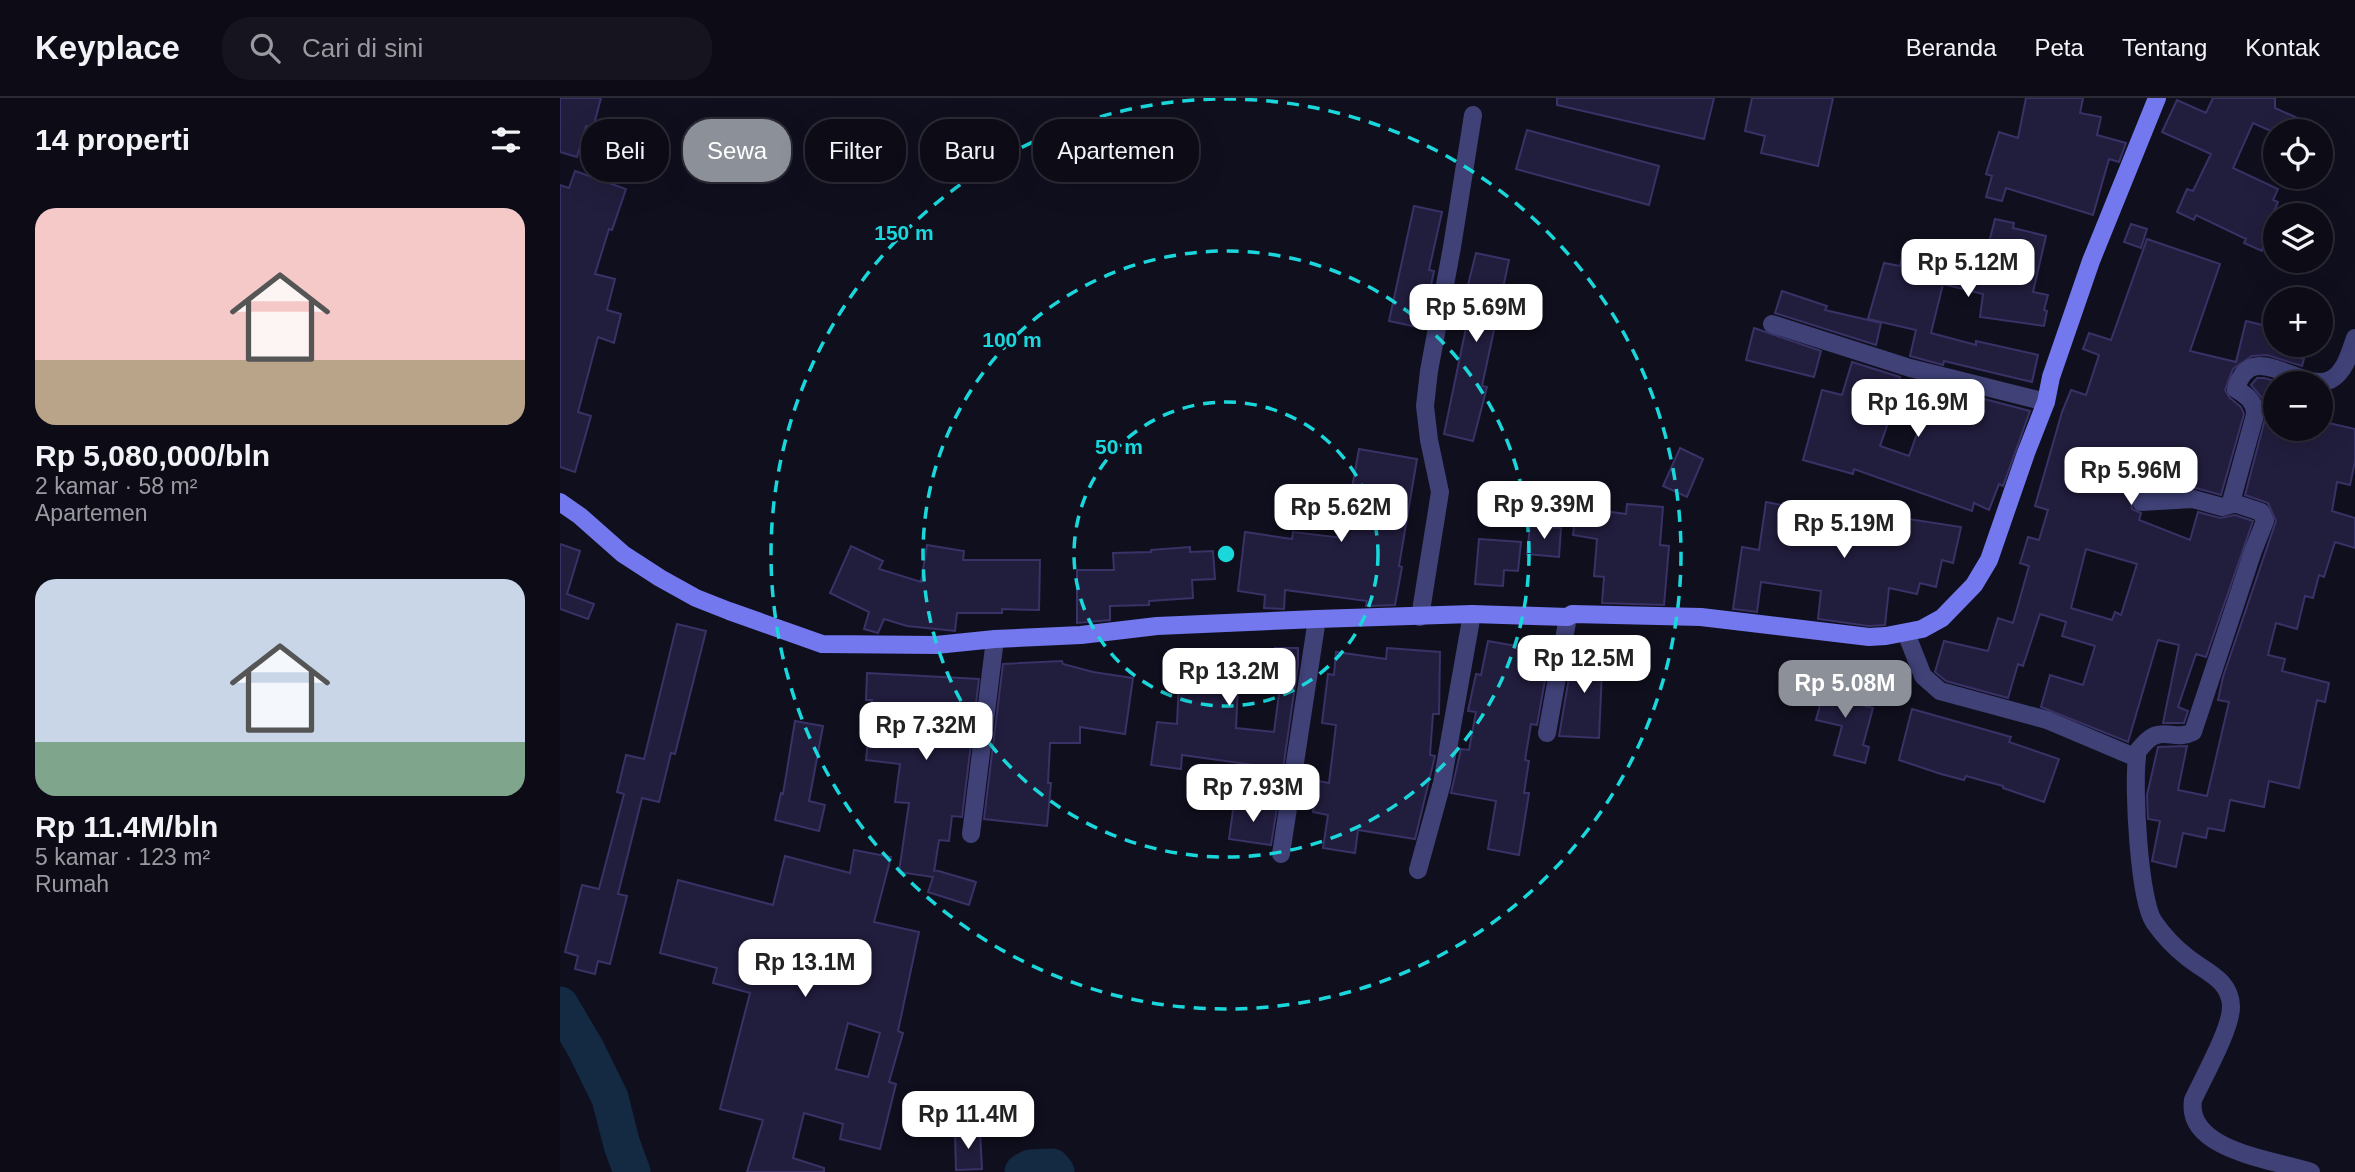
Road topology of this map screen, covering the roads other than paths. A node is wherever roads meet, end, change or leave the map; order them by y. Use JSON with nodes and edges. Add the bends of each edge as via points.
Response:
{"nodes":[{"id":1,"x":2157,"y":98,"type":"edge"},
{"id":2,"x":1473,"y":115,"type":"dead end"},
{"id":3,"x":1772,"y":324,"type":"dead end"},
{"id":4,"x":2355,"y":338,"type":"edge"},
{"id":5,"x":2046,"y":402,"type":"junction"},
{"id":6,"x":560,"y":502,"type":"edge"},
{"id":7,"x":2141,"y":502,"type":"dead end"},
{"id":8,"x":2233,"y":503,"type":"junction"},
{"id":9,"x":1472,"y":614,"type":"junction"},
{"id":10,"x":1420,"y":617,"type":"junction"},
{"id":11,"x":1568,"y":617,"type":"junction"},
{"id":12,"x":1317,"y":619,"type":"junction"},
{"id":13,"x":1906,"y":633,"type":"junction"},
{"id":14,"x":995,"y":639,"type":"junction"},
{"id":15,"x":1547,"y":733,"type":"dead end"},
{"id":16,"x":2137,"y":758,"type":"junction"},
{"id":17,"x":971,"y":834,"type":"dead end"},
{"id":18,"x":1281,"y":854,"type":"dead end"},
{"id":19,"x":1418,"y":870,"type":"dead end"},
{"id":20,"x":2311,"y":1172,"type":"edge"}],
"edges":[{"from":1,"to":5,"type":"street","via":[[2091,261]]},
{"from":2,"to":10,"type":"street","via":[[1425,406],[1440,492]]},
{"from":3,"to":5,"type":"street","via":[[1910,368]]},
{"from":4,"to":8,"type":"street","via":[[2344,366],[2330,380],[2255,365],[2240,376],[2236,389],[2255,409]]},
{"from":5,"to":13,"type":"street","via":[[1982,575],[1942,618]]},
{"from":6,"to":14,"type":"street","via":[[660,578],[696,598],[808,640],[883,646]]},
{"from":7,"to":8,"type":"street","via":[[2193,499],[2222,507]]},
{"from":8,"to":16,"type":"street","via":[[2261,512],[2265,520],[2197,723],[2193,732],[2184,736],[2151,737]]},
{"from":9,"to":10,"type":"street"},
{"from":9,"to":11,"type":"street"},
{"from":9,"to":19,"type":"street","via":[[1442,783]]},
{"from":10,"to":12,"type":"street"},
{"from":11,"to":13,"type":"street","via":[[1700,617],[1869,637]]},
{"from":11,"to":15,"type":"street"},
{"from":12,"to":14,"type":"street"},
{"from":12,"to":18,"type":"street"},
{"from":13,"to":16,"type":"street","via":[[1923,676],[1940,691],[2047,720]]},
{"from":14,"to":17,"type":"street"},
{"from":16,"to":20,"type":"street","via":[[2134,777],[2140,860],[2150,915],[2169,941],[2218,978],[2230,998],[2230,1019],[2193,1100],[2194,1121],[2234,1149]]}]}
